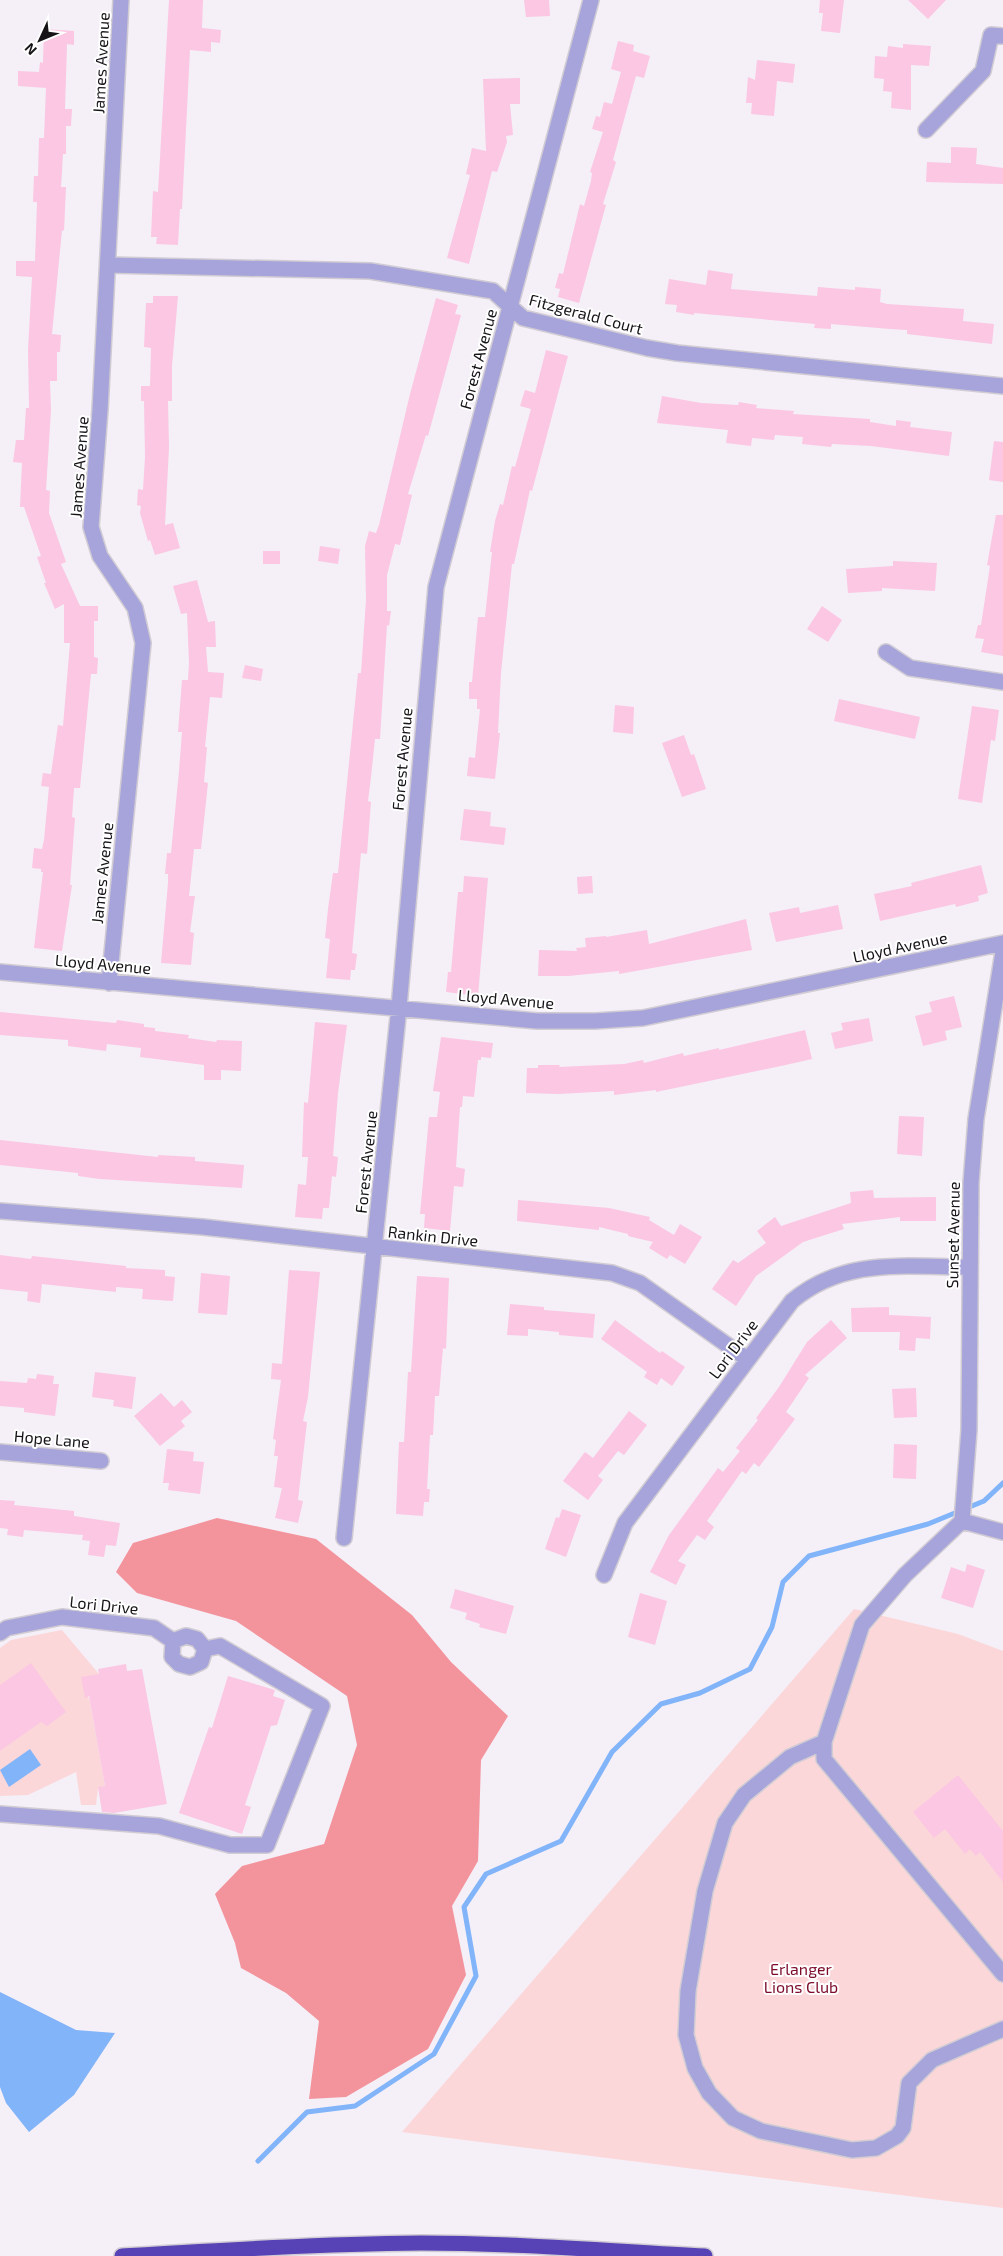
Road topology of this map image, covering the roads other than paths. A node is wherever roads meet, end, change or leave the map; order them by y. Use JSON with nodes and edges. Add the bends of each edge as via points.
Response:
{"nodes":[{"id":1,"x":121,"y":0,"type":"edge"},
{"id":2,"x":591,"y":0,"type":"edge"},
{"id":3,"x":997,"y":36,"type":"edge"},
{"id":4,"x":926,"y":130,"type":"dead end"},
{"id":5,"x":108,"y":265,"type":"junction"},
{"id":6,"x":510,"y":307,"type":"junction"},
{"id":7,"x":1003,"y":386,"type":"edge"},
{"id":8,"x":886,"y":652,"type":"dead end"},
{"id":9,"x":1003,"y":682,"type":"edge"},
{"id":10,"x":1003,"y":943,"type":"edge"},
{"id":11,"x":1003,"y":952,"type":"edge"},
{"id":12,"x":0,"y":972,"type":"edge"},
{"id":13,"x":109,"y":983,"type":"junction"},
{"id":14,"x":399,"y":1007,"type":"junction"},
{"id":15,"x":0,"y":1211,"type":"edge"},
{"id":16,"x":375,"y":1248,"type":"junction"},
{"id":17,"x":968,"y":1267,"type":"junction"},
{"id":18,"x":747,"y":1359,"type":"junction"},
{"id":19,"x":0,"y":1452,"type":"edge"},
{"id":20,"x":101,"y":1461,"type":"dead end"},
{"id":21,"x":962,"y":1521,"type":"junction"},
{"id":22,"x":1003,"y":1532,"type":"edge"},
{"id":23,"x":344,"y":1538,"type":"dead end"},
{"id":24,"x":604,"y":1574,"type":"dead end"},
{"id":25,"x":0,"y":1633,"type":"edge"},
{"id":26,"x":173,"y":1641,"type":"junction"},
{"id":27,"x":205,"y":1649,"type":"junction"},
{"id":28,"x":824,"y":1742,"type":"junction"},
{"id":29,"x":0,"y":1814,"type":"edge"},
{"id":30,"x":1003,"y":1974,"type":"edge"},
{"id":31,"x":1003,"y":2029,"type":"edge"},
{"id":32,"x":122,"y":2256,"type":"edge"},
{"id":33,"x":705,"y":2256,"type":"edge"}],
"edges":[{"from":1,"to":5,"type":"street","name":"James Avenue"},
{"from":2,"to":6,"type":"street","name":"Forest Avenue"},
{"from":3,"to":4,"type":"street","via":[[983,71]]},
{"from":5,"to":6,"type":"street","name":"Fitzgerald Court","via":[[370,271],[493,291]]},
{"from":5,"to":13,"type":"street","name":"James Avenue","via":[[92,527],[100,556],[135,608],[143,643]]},
{"from":6,"to":7,"type":"street","name":"Fitzgerald Court","via":[[523,318],[677,353]]},
{"from":6,"to":14,"type":"street","name":"Forest Avenue","via":[[436,587]]},
{"from":8,"to":9,"type":"street","via":[[910,668]]},
{"from":10,"to":14,"type":"street","name":"Lloyd Avenue","via":[[643,1018],[537,1021]]},
{"from":11,"to":17,"type":"street","name":"Sunset Avenue","via":[[976,1119]]},
{"from":12,"to":13,"type":"street","name":"Lloyd Avenue"},
{"from":13,"to":14,"type":"street","name":"Lloyd Avenue"},
{"from":14,"to":16,"type":"street","name":"Forest Avenue"},
{"from":15,"to":16,"type":"street","name":"Rankin Drive","via":[[203,1227]]},
{"from":16,"to":18,"type":"street","name":"Rankin Drive","via":[[612,1273],[640,1282]]},
{"from":16,"to":23,"type":"street","name":"Forest Avenue"},
{"from":17,"to":18,"type":"street","name":"Lori Drive","via":[[869,1268],[838,1273],[792,1301]]},
{"from":17,"to":21,"type":"street","name":"Sunset Avenue","via":[[968,1430]]},
{"from":18,"to":24,"type":"street","name":"Lori Drive","via":[[625,1523]]},
{"from":19,"to":20,"type":"street","name":"Hope Lane"},
{"from":21,"to":22,"type":"street"},
{"from":21,"to":28,"type":"street","via":[[905,1575],[862,1625]]},
{"from":25,"to":26,"type":"street","name":"Lori Drive","via":[[7,1628],[62,1617],[154,1628]]},
{"from":26,"to":27,"type":"street","via":[[186,1636],[197,1639]]},
{"from":26,"to":27,"type":"street","via":[[172,1657],[190,1668],[201,1662]]},
{"from":27,"to":29,"type":"street","via":[[220,1646],[322,1706],[267,1845],[230,1846],[159,1826]]},
{"from":28,"to":30,"type":"street","via":[[824,1759]]},
{"from":28,"to":31,"type":"street","via":[[790,1757],[744,1795],[725,1823],[705,1891],[688,1991],[686,2035],[695,2068],[709,2093],[733,2118],[761,2131],[852,2150],[876,2148],[904,2128],[909,2083],[932,2060]]},
{"from":32,"to":33,"type":"highway","via":[[288,2245],[423,2243]]}]}
